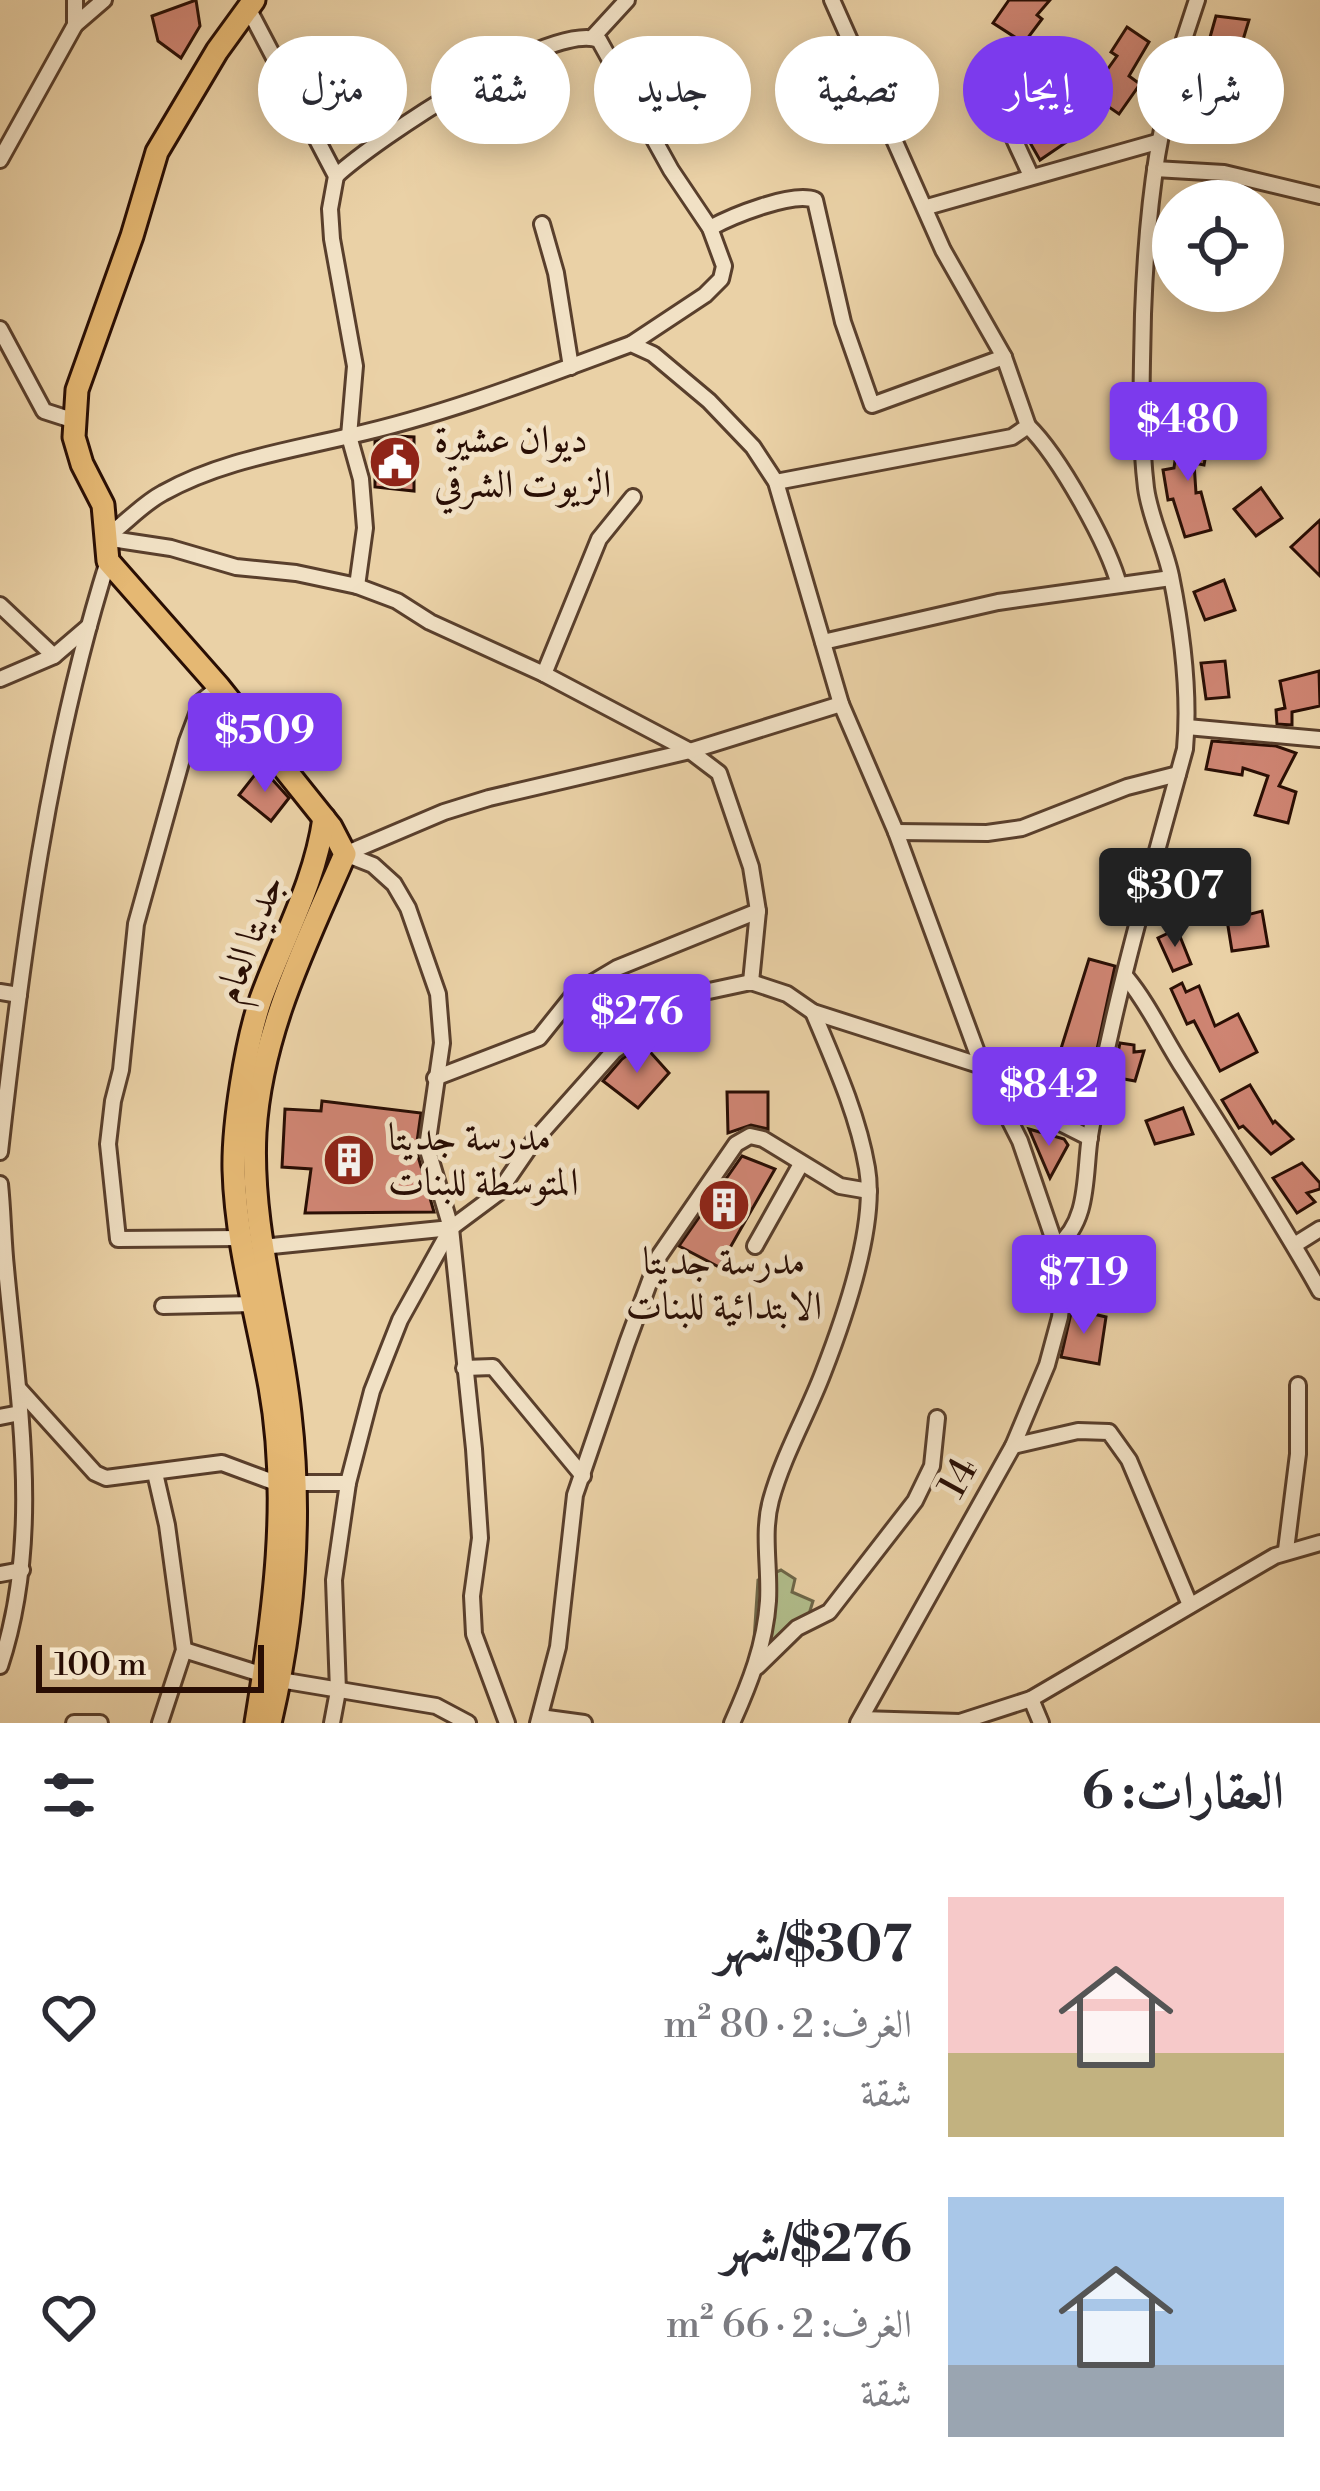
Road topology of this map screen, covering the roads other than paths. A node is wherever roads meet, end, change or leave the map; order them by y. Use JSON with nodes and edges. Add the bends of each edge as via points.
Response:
{"nodes":[{"id":1,"x":75,"y":0,"type":"edge"},
{"id":2,"x":104,"y":0,"type":"edge"},
{"id":3,"x":627,"y":0,"type":"edge"},
{"id":4,"x":832,"y":0,"type":"edge"},
{"id":5,"x":1197,"y":0,"type":"edge"},
{"id":6,"x":251,"y":4,"type":"edge"},
{"id":7,"x":75,"y":25,"type":"junction"},
{"id":8,"x":1185,"y":36,"type":"edge"},
{"id":9,"x":593,"y":37,"type":"junction"},
{"id":10,"x":1018,"y":144,"type":"edge"},
{"id":11,"x":1150,"y":144,"type":"edge"},
{"id":12,"x":1157,"y":144,"type":"edge"},
{"id":13,"x":0,"y":160,"type":"edge"},
{"id":14,"x":1155,"y":169,"type":"junction"},
{"id":15,"x":336,"y":176,"type":"junction"},
{"id":16,"x":1031,"y":176,"type":"junction"},
{"id":17,"x":1320,"y":196,"type":"edge"},
{"id":18,"x":927,"y":207,"type":"junction"},
{"id":19,"x":542,"y":224,"type":"dead end"},
{"id":20,"x":710,"y":228,"type":"junction"},
{"id":21,"x":0,"y":329,"type":"edge"},
{"id":22,"x":631,"y":344,"type":"junction"},
{"id":23,"x":1004,"y":357,"type":"junction"},
{"id":24,"x":571,"y":367,"type":"junction"},
{"id":25,"x":72,"y":420,"type":"junction"},
{"id":26,"x":1028,"y":426,"type":"junction"},
{"id":27,"x":349,"y":436,"type":"junction"},
{"id":28,"x":776,"y":482,"type":"junction"},
{"id":29,"x":632,"y":497,"type":"dead end"},
{"id":30,"x":106,"y":550,"type":"junction"},
{"id":31,"x":1171,"y":578,"type":"junction"},
{"id":32,"x":1119,"y":585,"type":"junction"},
{"id":33,"x":357,"y":586,"type":"junction"},
{"id":34,"x":0,"y":605,"type":"edge"},
{"id":35,"x":89,"y":626,"type":"junction"},
{"id":36,"x":824,"y":642,"type":"junction"},
{"id":37,"x":54,"y":656,"type":"junction"},
{"id":38,"x":544,"y":674,"type":"junction"},
{"id":39,"x":0,"y":679,"type":"edge"},
{"id":40,"x":219,"y":687,"type":"junction"},
{"id":41,"x":841,"y":704,"type":"junction"},
{"id":42,"x":1187,"y":727,"type":"junction"},
{"id":43,"x":1320,"y":739,"type":"edge"},
{"id":44,"x":690,"y":751,"type":"junction"},
{"id":45,"x":1178,"y":774,"type":"junction"},
{"id":46,"x":324,"y":818,"type":"junction"},
{"id":47,"x":896,"y":832,"type":"junction"},
{"id":48,"x":345,"y":854,"type":"junction"},
{"id":49,"x":758,"y":910,"type":"junction"},
{"id":50,"x":1126,"y":977,"type":"junction"},
{"id":51,"x":751,"y":982,"type":"junction"},
{"id":52,"x":0,"y":992,"type":"edge"},
{"id":53,"x":19,"y":995,"type":"junction"},
{"id":54,"x":813,"y":1012,"type":"junction"},
{"id":55,"x":982,"y":1066,"type":"junction"},
{"id":56,"x":435,"y":1078,"type":"junction"},
{"id":57,"x":993,"y":1089,"type":"junction"},
{"id":58,"x":1090,"y":1138,"type":"junction"},
{"id":59,"x":0,"y":1152,"type":"edge"},
{"id":60,"x":801,"y":1164,"type":"junction"},
{"id":61,"x":0,"y":1184,"type":"edge"},
{"id":62,"x":869,"y":1191,"type":"junction"},
{"id":63,"x":451,"y":1228,"type":"junction"},
{"id":64,"x":1320,"y":1229,"type":"edge"},
{"id":65,"x":252,"y":1243,"type":"junction"},
{"id":66,"x":1296,"y":1244,"type":"junction"},
{"id":67,"x":755,"y":1246,"type":"dead end"},
{"id":68,"x":1056,"y":1247,"type":"junction"},
{"id":69,"x":1320,"y":1291,"type":"edge"},
{"id":70,"x":254,"y":1304,"type":"junction"},
{"id":71,"x":163,"y":1306,"type":"dead end"},
{"id":72,"x":269,"y":1343,"type":"junction"},
{"id":73,"x":464,"y":1368,"type":"junction"},
{"id":74,"x":1298,"y":1385,"type":"dead end"},
{"id":75,"x":20,"y":1390,"type":"junction"},
{"id":76,"x":20,"y":1413,"type":"junction"},
{"id":77,"x":0,"y":1418,"type":"edge"},
{"id":78,"x":937,"y":1418,"type":"dead end"},
{"id":79,"x":1013,"y":1447,"type":"junction"},
{"id":80,"x":155,"y":1473,"type":"junction"},
{"id":81,"x":583,"y":1476,"type":"junction"},
{"id":82,"x":348,"y":1483,"type":"junction"},
{"id":83,"x":285,"y":1485,"type":"junction"},
{"id":84,"x":1320,"y":1543,"type":"edge"},
{"id":85,"x":1286,"y":1550,"type":"junction"},
{"id":86,"x":22,"y":1570,"type":"junction"},
{"id":87,"x":0,"y":1574,"type":"edge"},
{"id":88,"x":1190,"y":1605,"type":"junction"},
{"id":89,"x":184,"y":1650,"type":"junction"},
{"id":90,"x":0,"y":1666,"type":"edge"},
{"id":91,"x":757,"y":1667,"type":"junction"},
{"id":92,"x":272,"y":1679,"type":"junction"},
{"id":93,"x":338,"y":1691,"type":"junction"},
{"id":94,"x":1031,"y":1699,"type":"junction"},
{"id":95,"x":437,"y":1715,"type":"edge"},
{"id":96,"x":539,"y":1720,"type":"edge"},
{"id":97,"x":860,"y":1721,"type":"edge"},
{"id":98,"x":960,"y":1722,"type":"edge"},
{"id":99,"x":74,"y":1723,"type":"edge"},
{"id":100,"x":100,"y":1723,"type":"edge"},
{"id":101,"x":160,"y":1723,"type":"edge"},
{"id":102,"x":256,"y":1723,"type":"edge"},
{"id":103,"x":270,"y":1723,"type":"edge"},
{"id":104,"x":332,"y":1723,"type":"edge"},
{"id":105,"x":468,"y":1723,"type":"edge"},
{"id":106,"x":507,"y":1723,"type":"edge"},
{"id":107,"x":584,"y":1723,"type":"edge"},
{"id":108,"x":732,"y":1723,"type":"edge"},
{"id":109,"x":1041,"y":1723,"type":"edge"}],
"edges":[{"from":1,"to":7,"type":"street"},
{"from":2,"to":7,"type":"street"},
{"from":3,"to":9,"type":"street"},
{"from":4,"to":18,"type":"street"},
{"from":5,"to":8,"type":"street"},
{"from":6,"to":15,"type":"street"},
{"from":6,"to":25,"type":"main road","via":[[157,152]]},
{"from":7,"to":13,"type":"street"},
{"from":9,"to":15,"type":"street","via":[[561,40],[487,74]]},
{"from":9,"to":20,"type":"street"},
{"from":10,"to":16,"type":"street"},
{"from":11,"to":16,"type":"street"},
{"from":12,"to":14,"type":"street"},
{"from":14,"to":17,"type":"street","via":[[1224,173]]},
{"from":14,"to":31,"type":"street","via":[[1145,232],[1142,424],[1147,493]]},
{"from":15,"to":27,"type":"street","via":[[332,239],[355,366]]},
{"from":16,"to":18,"type":"street"},
{"from":18,"to":23,"type":"street"},
{"from":19,"to":24,"type":"street"},
{"from":20,"to":22,"type":"street","via":[[722,255],[721,279]]},
{"from":20,"to":23,"type":"street","via":[[797,197],[815,200],[872,405]]},
{"from":21,"to":25,"type":"street","via":[[44,411]]},
{"from":22,"to":24,"type":"street"},
{"from":22,"to":28,"type":"street","via":[[709,401]]},
{"from":23,"to":26,"type":"street"},
{"from":24,"to":27,"type":"street"},
{"from":25,"to":30,"type":"main road","via":[[103,506]]},
{"from":26,"to":28,"type":"street","via":[[1012,437]]},
{"from":26,"to":32,"type":"street","via":[[1102,538]]},
{"from":27,"to":30,"type":"street","via":[[187,481],[161,494]]},
{"from":27,"to":33,"type":"street","via":[[365,528]]},
{"from":28,"to":36,"type":"street","name":"14"},
{"from":29,"to":38,"type":"street","via":[[599,539]]},
{"from":30,"to":33,"type":"street","via":[[171,548]]},
{"from":30,"to":35,"type":"street"},
{"from":30,"to":40,"type":"main road"},
{"from":31,"to":32,"type":"street"},
{"from":31,"to":42,"type":"street"},
{"from":32,"to":36,"type":"street","via":[[998,602]]},
{"from":33,"to":38,"type":"street"},
{"from":34,"to":37,"type":"street"},
{"from":35,"to":37,"type":"street"},
{"from":35,"to":53,"type":"street"},
{"from":36,"to":41,"type":"street","name":"14"},
{"from":37,"to":39,"type":"street"},
{"from":38,"to":44,"type":"street"},
{"from":40,"to":46,"type":"main road"},
{"from":40,"to":65,"type":"street","via":[[202,701],[187,741],[136,924],[108,1144],[118,1239]]},
{"from":41,"to":44,"type":"street"},
{"from":41,"to":47,"type":"street","name":"14"},
{"from":42,"to":43,"type":"street"},
{"from":42,"to":45,"type":"street"},
{"from":44,"to":48,"type":"street","via":[[489,798]]},
{"from":44,"to":49,"type":"street","via":[[719,773]]},
{"from":45,"to":47,"type":"street","via":[[1022,828]]},
{"from":45,"to":50,"type":"street"},
{"from":46,"to":48,"type":"main road"},
{"from":46,"to":65,"type":"main road","name":"جديتا العام","via":[[249,1053],[234,1168]]},
{"from":47,"to":55,"type":"street","name":"14"},
{"from":48,"to":56,"type":"street","via":[[374,865],[408,908],[438,994]]},
{"from":48,"to":65,"type":"main road","name":"جديتا العام","via":[[284,994],[266,1058]]},
{"from":49,"to":51,"type":"street"},
{"from":49,"to":56,"type":"street","via":[[603,974],[575,993],[538,1038]]},
{"from":50,"to":58,"type":"street"},
{"from":50,"to":66,"type":"street"},
{"from":51,"to":54,"type":"street"},
{"from":51,"to":63,"type":"street","via":[[695,994],[614,1051],[499,1192]]},
{"from":52,"to":53,"type":"street"},
{"from":53,"to":59,"type":"street"},
{"from":54,"to":55,"type":"street"},
{"from":54,"to":62,"type":"street","via":[[858,1131]]},
{"from":55,"to":57,"type":"street","name":"14"},
{"from":56,"to":63,"type":"street","via":[[427,1147]]},
{"from":57,"to":58,"type":"street"},
{"from":57,"to":68,"type":"street","name":"14"},
{"from":58,"to":68,"type":"street","via":[[1076,1225]]},
{"from":60,"to":62,"type":"street","via":[[851,1191]]},
{"from":60,"to":67,"type":"street"},
{"from":60,"to":81,"type":"street","via":[[755,1137],[736,1144],[659,1256]]},
{"from":61,"to":75,"type":"street"},
{"from":62,"to":91,"type":"street","via":[[864,1245],[771,1500]]},
{"from":63,"to":65,"type":"street"},
{"from":63,"to":73,"type":"street"},
{"from":63,"to":82,"type":"street","via":[[400,1320]]},
{"from":64,"to":66,"type":"street"},
{"from":65,"to":70,"type":"main road","name":"جديتا العام"},
{"from":65,"to":72,"type":"main road","name":"جديتا العام"},
{"from":66,"to":69,"type":"street"},
{"from":68,"to":79,"type":"street","name":"14","via":[[1065,1274],[1060,1317]]},
{"from":70,"to":71,"type":"street"},
{"from":70,"to":72,"type":"main road","name":"جديتا العام"},
{"from":72,"to":83,"type":"main road","name":"جديتا العام"},
{"from":73,"to":81,"type":"street","via":[[493,1367]]},
{"from":73,"to":106,"type":"street","via":[[480,1538],[474,1634]]},
{"from":74,"to":85,"type":"street"},
{"from":75,"to":76,"type":"street"},
{"from":75,"to":80,"type":"street","via":[[95,1473]]},
{"from":76,"to":77,"type":"street"},
{"from":76,"to":86,"type":"street"},
{"from":78,"to":91,"type":"street","via":[[932,1466],[915,1501],[829,1612],[797,1628]]},
{"from":79,"to":88,"type":"street","via":[[1109,1432],[1129,1460]]},
{"from":79,"to":97,"type":"street","name":"14"},
{"from":80,"to":83,"type":"street","via":[[222,1463]]},
{"from":80,"to":89,"type":"street"},
{"from":81,"to":96,"type":"street"},
{"from":82,"to":83,"type":"street"},
{"from":82,"to":93,"type":"street","via":[[334,1580]]},
{"from":83,"to":92,"type":"main road","name":"جديتا العام"},
{"from":84,"to":85,"type":"street"},
{"from":85,"to":88,"type":"street"},
{"from":86,"to":87,"type":"street"},
{"from":86,"to":90,"type":"street"},
{"from":88,"to":94,"type":"street"},
{"from":89,"to":92,"type":"street"},
{"from":89,"to":101,"type":"street"},
{"from":91,"to":108,"type":"street"},
{"from":92,"to":93,"type":"street"},
{"from":92,"to":102,"type":"main road","name":"جديتا العام"},
{"from":92,"to":103,"type":"main road","name":"جديتا العام"},
{"from":93,"to":95,"type":"street"},
{"from":93,"to":104,"type":"street"},
{"from":94,"to":98,"type":"street"},
{"from":94,"to":109,"type":"street"},
{"from":95,"to":105,"type":"street"},
{"from":96,"to":107,"type":"street"},
{"from":97,"to":98,"type":"street"},
{"from":99,"to":100,"type":"street"}]}
